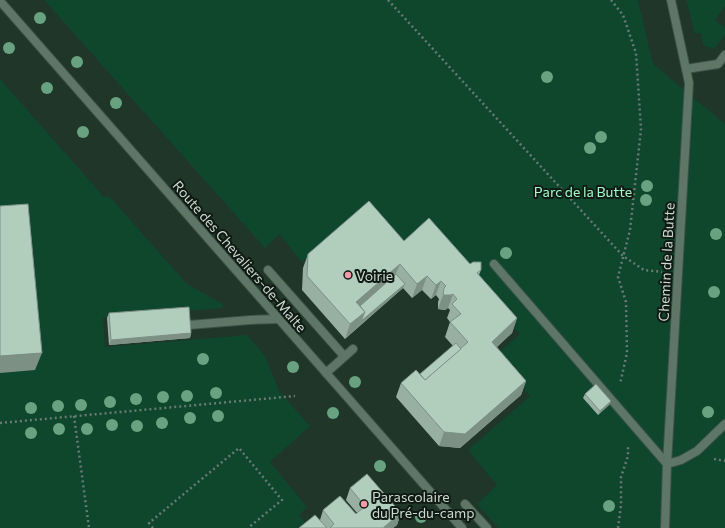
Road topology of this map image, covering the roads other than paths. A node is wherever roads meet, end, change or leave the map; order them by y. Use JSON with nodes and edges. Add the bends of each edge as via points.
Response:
{"nodes":[{"id":1,"x":671,"y":0,"type":"edge"},
{"id":2,"x":0,"y":1,"type":"edge"},
{"id":3,"x":725,"y":55,"type":"edge"},
{"id":4,"x":686,"y":69,"type":"junction"},
{"id":5,"x":494,"y":264,"type":"dead end"},
{"id":6,"x":268,"y":270,"type":"dead end"},
{"id":7,"x":278,"y":319,"type":"junction"},
{"id":8,"x":188,"y":325,"type":"edge"},
{"id":9,"x":353,"y":349,"type":"dead end"},
{"id":10,"x":344,"y":356,"type":"junction"},
{"id":11,"x":326,"y":373,"type":"junction"},
{"id":12,"x":725,"y":424,"type":"edge"},
{"id":13,"x":668,"y":464,"type":"junction"},
{"id":14,"x":465,"y":504,"type":"dead end"},
{"id":15,"x":462,"y":528,"type":"edge"},
{"id":16,"x":487,"y":528,"type":"edge"},
{"id":17,"x":665,"y":528,"type":"edge"}],
"edges":[{"from":1,"to":4,"type":"street","name":"Chemin de la Butte"},
{"from":2,"to":7,"type":"street","name":"Route des Chevaliers-de-Malte"},
{"from":3,"to":4,"type":"street","via":[[718,64]]},
{"from":4,"to":13,"type":"street","name":"Chemin de la Butte","via":[[689,83]]},
{"from":5,"to":13,"type":"street"},
{"from":6,"to":10,"type":"street"},
{"from":7,"to":8,"type":"street"},
{"from":7,"to":11,"type":"street","name":"Route des Chevaliers-de-Malte"},
{"from":9,"to":10,"type":"street"},
{"from":10,"to":11,"type":"street"},
{"from":11,"to":15,"type":"street","name":"Route des Chevaliers-de-Malte"},
{"from":12,"to":13,"type":"street","via":[[697,452]]},
{"from":13,"to":17,"type":"street","name":"Chemin de la Butte"},
{"from":14,"to":16,"type":"street"}]}
